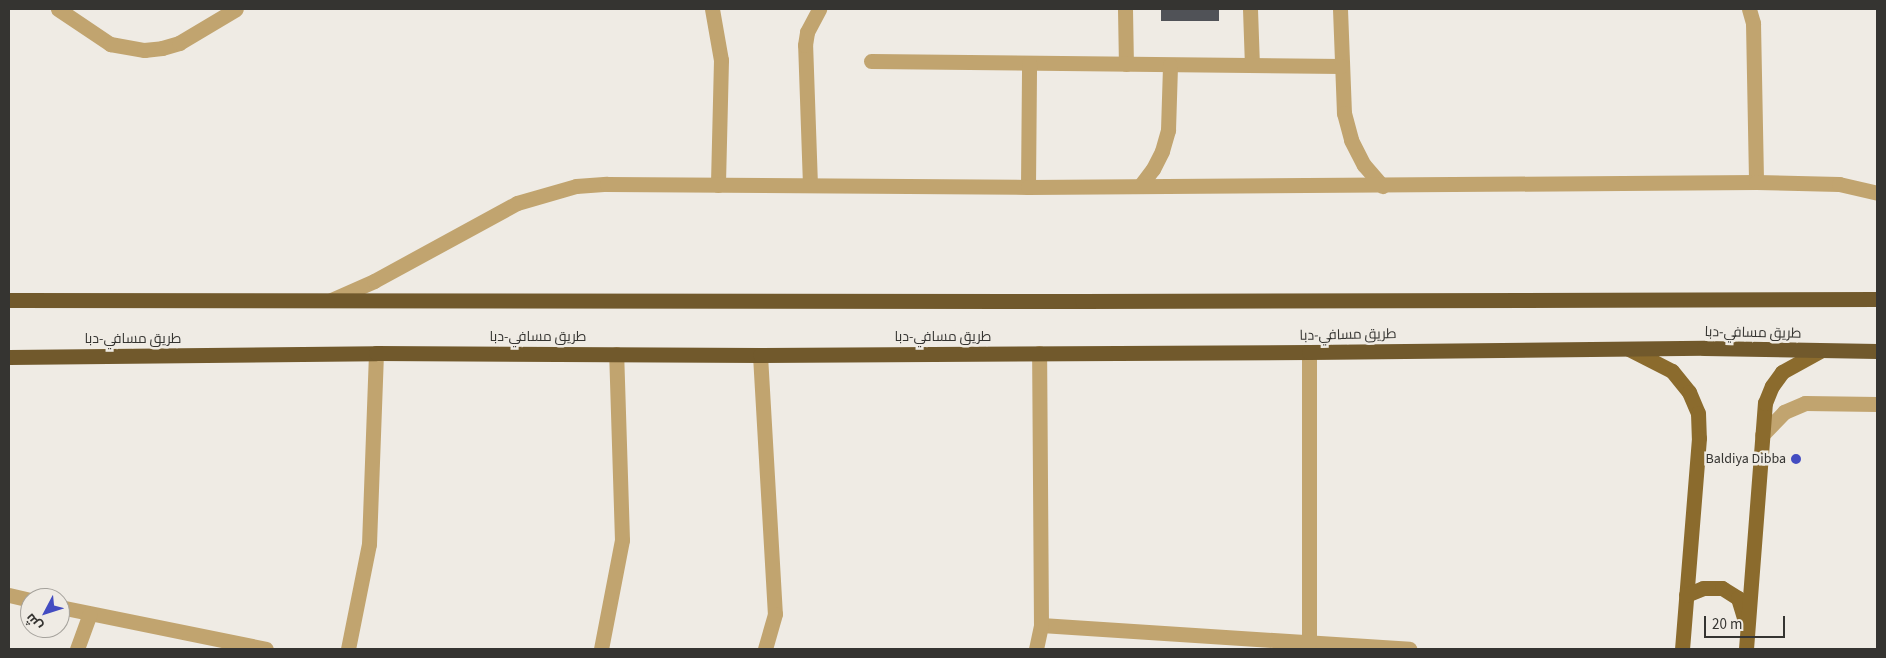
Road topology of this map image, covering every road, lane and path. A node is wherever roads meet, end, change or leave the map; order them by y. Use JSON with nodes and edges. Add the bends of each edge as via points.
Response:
{"nodes":[{"id":1,"x":58,"y":9,"type":"edge"},
{"id":2,"x":236,"y":9,"type":"edge"},
{"id":3,"x":712,"y":9,"type":"edge"},
{"id":4,"x":819,"y":9,"type":"edge"},
{"id":5,"x":1125,"y":9,"type":"edge"},
{"id":6,"x":1250,"y":9,"type":"edge"},
{"id":7,"x":1340,"y":9,"type":"edge"},
{"id":8,"x":1762,"y":9,"type":"edge"},
{"id":9,"x":1751,"y":16,"type":"edge"},
{"id":10,"x":871,"y":61,"type":"dead end"},
{"id":11,"x":1029,"y":63,"type":"junction"},
{"id":12,"x":1126,"y":64,"type":"junction"},
{"id":13,"x":1170,"y":65,"type":"junction"},
{"id":14,"x":1252,"y":65,"type":"junction"},
{"id":15,"x":1341,"y":66,"type":"junction"},
{"id":16,"x":1756,"y":182,"type":"junction"},
{"id":17,"x":718,"y":184,"type":"junction"},
{"id":18,"x":810,"y":185,"type":"junction"},
{"id":19,"x":1140,"y":186,"type":"junction"},
{"id":20,"x":1382,"y":186,"type":"junction"},
{"id":21,"x":1028,"y":187,"type":"junction"},
{"id":22,"x":1877,"y":193,"type":"edge"},
{"id":23,"x":1877,"y":299,"type":"edge"},
{"id":24,"x":9,"y":300,"type":"edge"},
{"id":25,"x":331,"y":300,"type":"junction"},
{"id":26,"x":1629,"y":349,"type":"junction"},
{"id":27,"x":1820,"y":351,"type":"junction"},
{"id":28,"x":1877,"y":351,"type":"edge"},
{"id":29,"x":1308,"y":352,"type":"junction"},
{"id":30,"x":376,"y":353,"type":"junction"},
{"id":31,"x":1039,"y":353,"type":"junction"},
{"id":32,"x":616,"y":354,"type":"junction"},
{"id":33,"x":760,"y":355,"type":"junction"},
{"id":34,"x":28,"y":356,"type":"junction"},
{"id":35,"x":9,"y":357,"type":"edge"},
{"id":36,"x":9,"y":365,"type":"edge"},
{"id":37,"x":1877,"y":404,"type":"edge"},
{"id":38,"x":1762,"y":435,"type":"junction"},
{"id":39,"x":1686,"y":595,"type":"junction"},
{"id":40,"x":70,"y":609,"type":"edge"},
{"id":41,"x":90,"y":614,"type":"junction"},
{"id":42,"x":1041,"y":625,"type":"junction"},
{"id":43,"x":1748,"y":629,"type":"junction"},
{"id":44,"x":1308,"y":646,"type":"edge"},
{"id":45,"x":77,"y":649,"type":"edge"},
{"id":46,"x":266,"y":649,"type":"edge"},
{"id":47,"x":348,"y":649,"type":"edge"},
{"id":48,"x":601,"y":649,"type":"edge"},
{"id":49,"x":766,"y":649,"type":"edge"},
{"id":50,"x":1036,"y":649,"type":"edge"},
{"id":51,"x":1409,"y":649,"type":"edge"},
{"id":52,"x":1682,"y":649,"type":"edge"},
{"id":53,"x":1746,"y":649,"type":"edge"}],
"edges":[{"from":1,"to":2,"type":"street","via":[[110,44],[144,50],[179,43]]},
{"from":3,"to":17,"type":"street","via":[[721,60]]},
{"from":4,"to":18,"type":"street","via":[[807,32],[805,45]]},
{"from":5,"to":12,"type":"street"},
{"from":6,"to":14,"type":"street"},
{"from":7,"to":15,"type":"street"},
{"from":8,"to":9,"type":"street"},
{"from":9,"to":16,"type":"street"},
{"from":10,"to":11,"type":"street"},
{"from":11,"to":12,"type":"street"},
{"from":11,"to":21,"type":"street"},
{"from":12,"to":13,"type":"street"},
{"from":13,"to":14,"type":"street"},
{"from":13,"to":19,"type":"street","via":[[1168,130],[1162,151]]},
{"from":14,"to":15,"type":"street"},
{"from":15,"to":20,"type":"street","via":[[1344,113],[1351,140],[1364,165]]},
{"from":16,"to":20,"type":"street"},
{"from":16,"to":22,"type":"street","via":[[1838,184]]},
{"from":17,"to":18,"type":"street"},
{"from":17,"to":25,"type":"street","via":[[607,184],[576,186],[546,193],[489,216],[374,281]]},
{"from":18,"to":21,"type":"street"},
{"from":19,"to":20,"type":"street"},
{"from":19,"to":21,"type":"street"},
{"from":23,"to":25,"type":"highway"},
{"from":24,"to":25,"type":"highway"},
{"from":26,"to":27,"type":"highway","name":"طريق مسافي-دبا"},
{"from":26,"to":29,"type":"highway","name":"طريق مسافي-دبا"},
{"from":26,"to":39,"type":"main road","via":[[1672,371],[1689,392],[1698,413],[1699,438]]},
{"from":27,"to":28,"type":"highway","name":"طريق مسافي-دبا"},
{"from":27,"to":38,"type":"main road","via":[[1782,372],[1772,386],[1765,403]]},
{"from":29,"to":31,"type":"highway","name":"طريق مسافي-دبا"},
{"from":29,"to":44,"type":"street"},
{"from":30,"to":32,"type":"highway","name":"طريق مسافي-دبا"},
{"from":30,"to":34,"type":"highway","name":"طريق مسافي-دبا"},
{"from":30,"to":47,"type":"street","via":[[369,544]]},
{"from":31,"to":33,"type":"highway","name":"طريق مسافي-دبا"},
{"from":31,"to":42,"type":"street"},
{"from":32,"to":33,"type":"highway","name":"طريق مسافي-دبا"},
{"from":32,"to":48,"type":"street","via":[[622,540]]},
{"from":33,"to":49,"type":"street","via":[[775,614]]},
{"from":34,"to":35,"type":"highway","name":"طريق مسافي-دبا"},
{"from":34,"to":36,"type":"highway"},
{"from":37,"to":38,"type":"street","via":[[1806,403],[1784,412]]},
{"from":38,"to":43,"type":"main road"},
{"from":39,"to":43,"type":"main road","via":[[1703,588],[1722,588],[1738,598]]},
{"from":39,"to":52,"type":"main road"},
{"from":40,"to":41,"type":"street"},
{"from":41,"to":45,"type":"street"},
{"from":41,"to":46,"type":"street"},
{"from":42,"to":44,"type":"street"},
{"from":42,"to":50,"type":"street"},
{"from":43,"to":53,"type":"main road"},
{"from":44,"to":51,"type":"street"}]}
